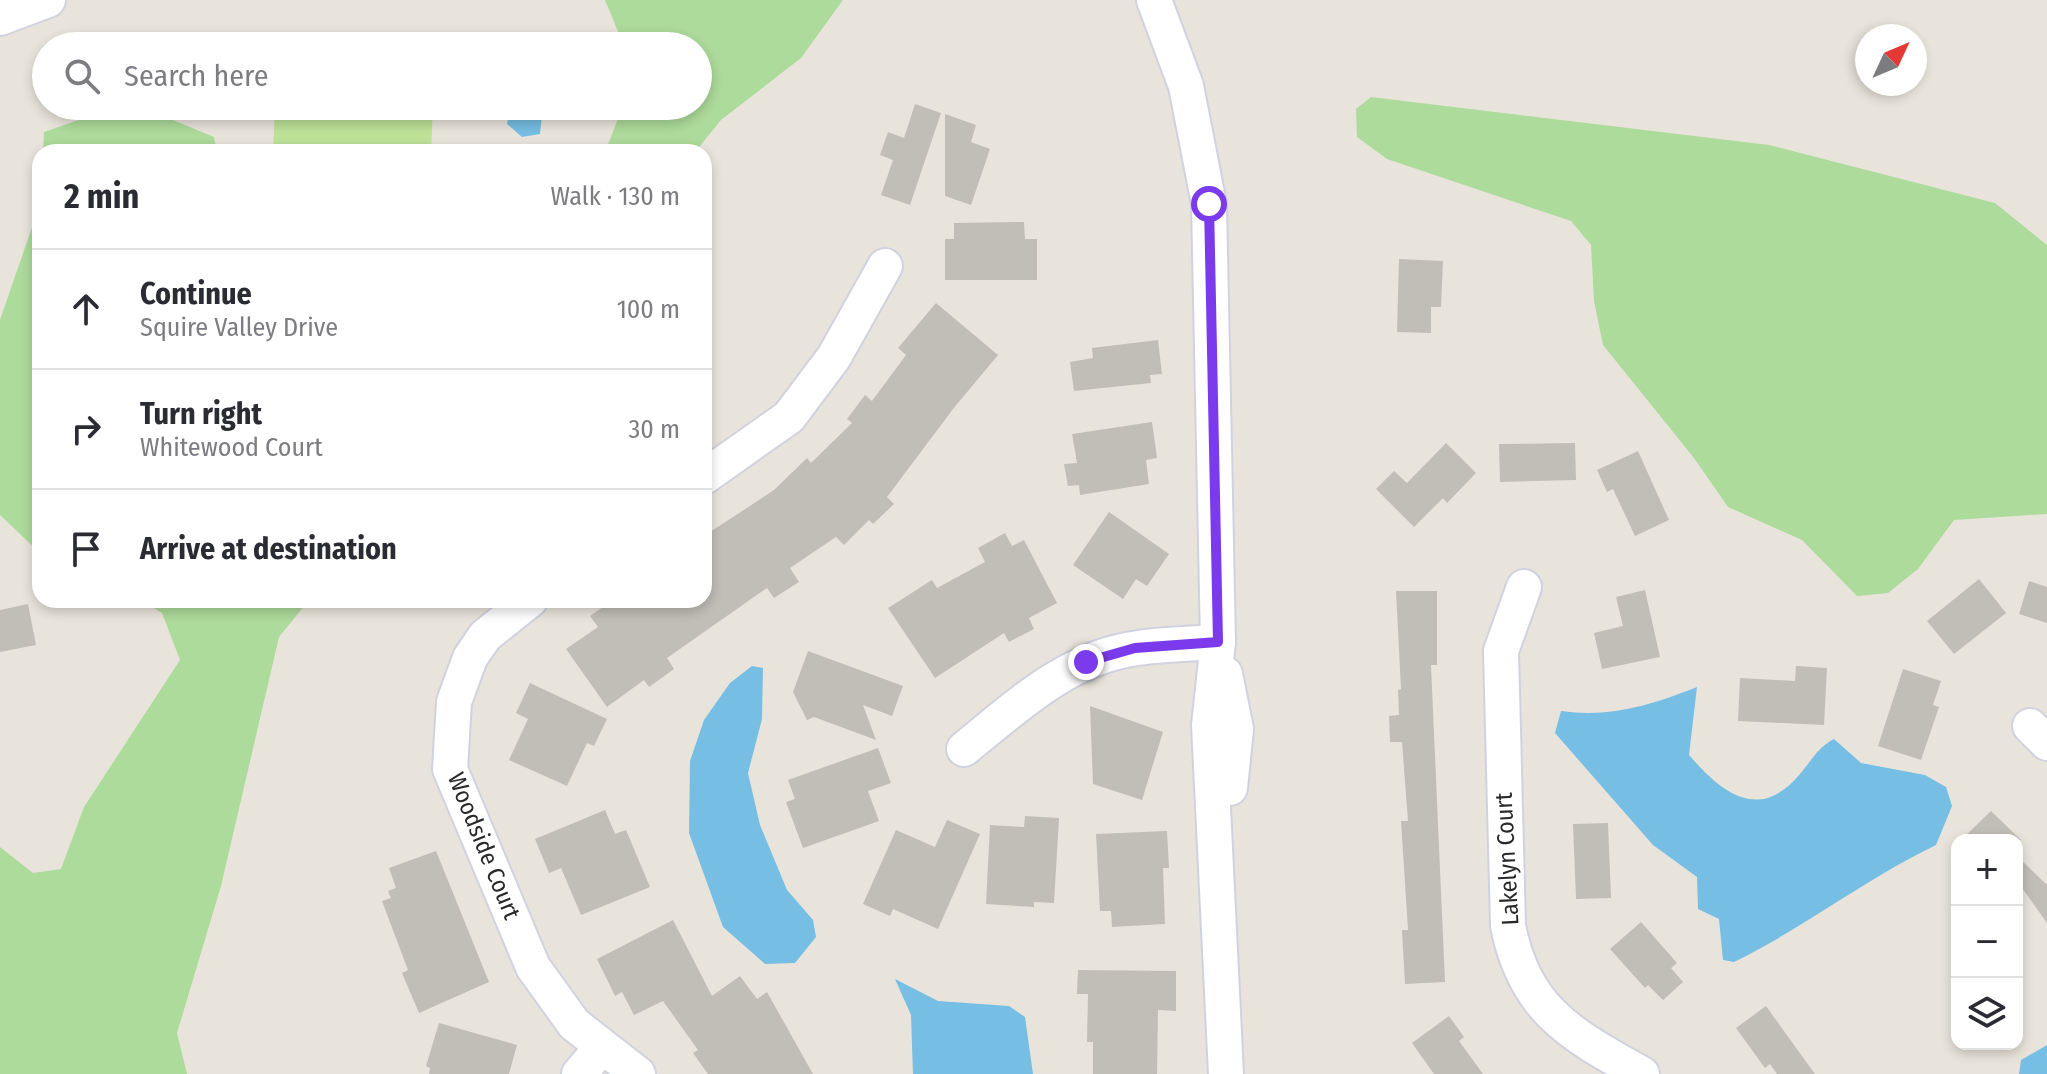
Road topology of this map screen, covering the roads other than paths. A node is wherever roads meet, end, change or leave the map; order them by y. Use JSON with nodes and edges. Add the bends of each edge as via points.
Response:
{"nodes":[{"id":1,"x":48,"y":0,"type":"edge"},
{"id":2,"x":1154,"y":0,"type":"edge"},
{"id":3,"x":1,"y":17,"type":"edge"},
{"id":4,"x":885,"y":266,"type":"dead end"},
{"id":5,"x":712,"y":471,"type":"edge"},
{"id":6,"x":1524,"y":587,"type":"dead end"},
{"id":7,"x":520,"y":608,"type":"edge"},
{"id":8,"x":1218,"y":642,"type":"junction"},
{"id":9,"x":964,"y":749,"type":"dead end"},
{"id":10,"x":602,"y":1047,"type":"junction"},
{"id":11,"x":579,"y":1074,"type":"edge"},
{"id":12,"x":638,"y":1074,"type":"edge"},
{"id":13,"x":1226,"y":1074,"type":"edge"},
{"id":14,"x":1642,"y":1074,"type":"edge"}],
"edges":[{"from":1,"to":3,"type":"street"},
{"from":2,"to":8,"type":"street","via":[[1186,86],[1209,204]]},
{"from":4,"to":5,"type":"street","via":[[834,357],[789,417]]},
{"from":6,"to":14,"type":"street","name":"Lakelyn Court","via":[[1501,651],[1508,926],[1513,948],[1523,975],[1554,1020]]},
{"from":7,"to":10,"type":"street","name":"Woodside Court","via":[[485,636],[470,658],[454,702],[450,769],[533,967],[574,1024]]},
{"from":8,"to":9,"type":"street","via":[[1135,648],[1086,662],[1041,687]]},
{"from":8,"to":13,"type":"street","via":[[1209,725]]},
{"from":10,"to":11,"type":"street"},
{"from":10,"to":12,"type":"street","name":"Woodside Court"}]}
